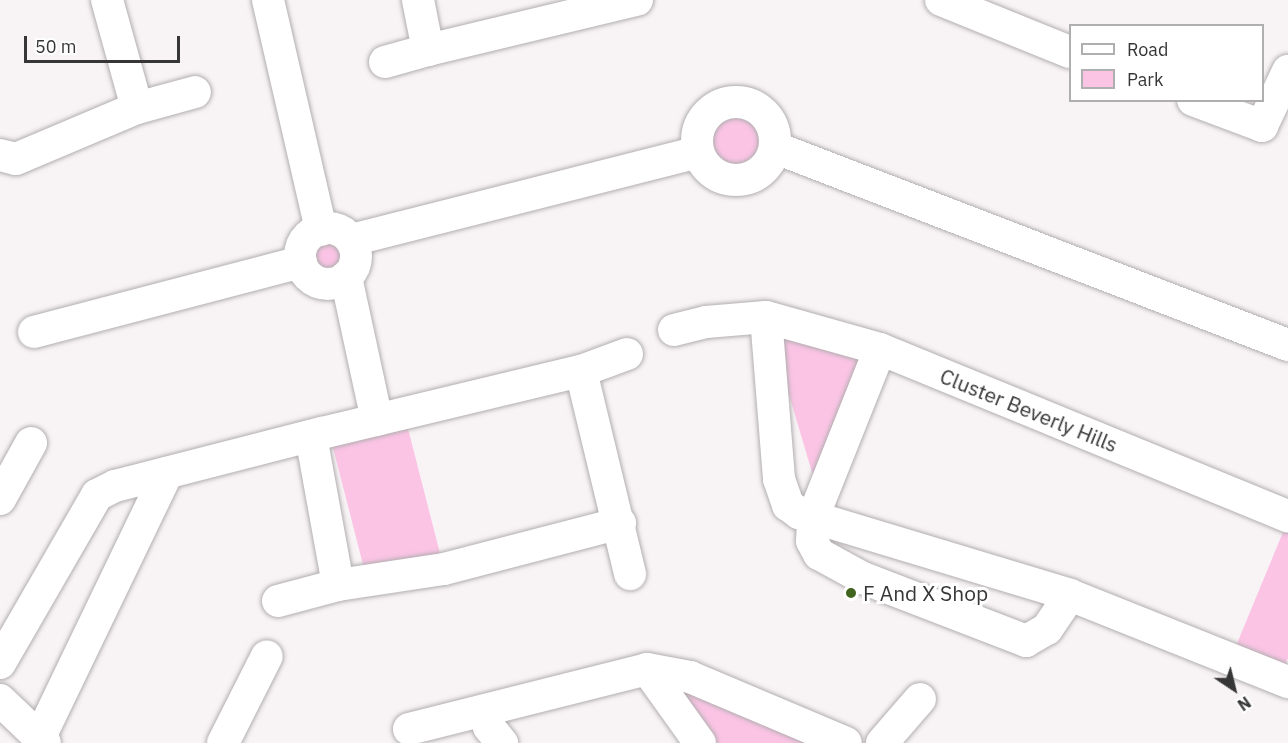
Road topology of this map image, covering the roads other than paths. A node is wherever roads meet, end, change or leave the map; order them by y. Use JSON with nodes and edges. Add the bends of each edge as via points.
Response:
{"nodes":[{"id":1,"x":107,"y":0,"type":"edge"},
{"id":2,"x":268,"y":0,"type":"edge"},
{"id":3,"x":418,"y":0,"type":"edge"},
{"id":4,"x":637,"y":0,"type":"edge"},
{"id":5,"x":941,"y":0,"type":"edge"},
{"id":6,"x":428,"y":50,"type":"junction"},
{"id":7,"x":1069,"y":51,"type":"edge"},
{"id":8,"x":385,"y":62,"type":"dead end"},
{"id":9,"x":1288,"y":71,"type":"edge"},
{"id":10,"x":195,"y":92,"type":"dead end"},
{"id":11,"x":1198,"y":102,"type":"edge"},
{"id":12,"x":137,"y":108,"type":"junction"},
{"id":13,"x":776,"y":148,"type":"junction"},
{"id":14,"x":698,"y":152,"type":"junction"},
{"id":15,"x":0,"y":155,"type":"edge"},
{"id":16,"x":321,"y":230,"type":"junction"},
{"id":17,"x":351,"y":240,"type":"junction"},
{"id":18,"x":301,"y":262,"type":"junction"},
{"id":19,"x":336,"y":281,"type":"junction"},
{"id":20,"x":766,"y":317,"type":"junction"},
{"id":21,"x":674,"y":330,"type":"dead end"},
{"id":22,"x":34,"y":332,"type":"dead end"},
{"id":23,"x":1288,"y":345,"type":"edge"},
{"id":24,"x":880,"y":348,"type":"junction"},
{"id":25,"x":627,"y":354,"type":"dead end"},
{"id":26,"x":581,"y":371,"type":"junction"},
{"id":27,"x":367,"y":422,"type":"junction"},
{"id":28,"x":311,"y":436,"type":"junction"},
{"id":29,"x":31,"y":442,"type":"dead end"},
{"id":30,"x":167,"y":473,"type":"junction"},
{"id":31,"x":0,"y":499,"type":"edge"},
{"id":32,"x":1288,"y":516,"type":"edge"},
{"id":33,"x":813,"y":517,"type":"junction"},
{"id":34,"x":620,"y":523,"type":"junction"},
{"id":35,"x":630,"y":574,"type":"dead end"},
{"id":36,"x":338,"y":585,"type":"junction"},
{"id":37,"x":1070,"y":595,"type":"junction"},
{"id":38,"x":278,"y":601,"type":"dead end"},
{"id":39,"x":267,"y":656,"type":"dead end"},
{"id":40,"x":0,"y":663,"type":"edge"},
{"id":41,"x":647,"y":669,"type":"junction"},
{"id":42,"x":1288,"y":682,"type":"edge"},
{"id":43,"x":920,"y":699,"type":"dead end"},
{"id":44,"x":0,"y":700,"type":"edge"},
{"id":45,"x":487,"y":712,"type":"junction"},
{"id":46,"x":410,"y":729,"type":"dead end"},
{"id":47,"x":42,"y":740,"type":"edge"},
{"id":48,"x":223,"y":743,"type":"edge"},
{"id":49,"x":502,"y":743,"type":"edge"},
{"id":50,"x":700,"y":743,"type":"edge"},
{"id":51,"x":846,"y":743,"type":"edge"},
{"id":52,"x":882,"y":743,"type":"edge"}],
"edges":[{"from":1,"to":12,"type":"street"},
{"from":2,"to":16,"type":"street"},
{"from":3,"to":6,"type":"street"},
{"from":4,"to":6,"type":"street"},
{"from":5,"to":7,"type":"street"},
{"from":6,"to":8,"type":"street"},
{"from":9,"to":11,"type":"street","via":[[1262,126]]},
{"from":10,"to":12,"type":"street"},
{"from":12,"to":15,"type":"street","via":[[16,159]]},
{"from":13,"to":14,"type":"street","via":[[759,173],[736,181],[711,173]]},
{"from":13,"to":14,"type":"street","via":[[776,129],[765,115],[749,105],[729,103],[717,107],[703,120],[696,138]]},
{"from":13,"to":23,"type":"street"},
{"from":14,"to":17,"type":"street"},
{"from":16,"to":17,"type":"street","via":[[338,230]]},
{"from":16,"to":18,"type":"street","via":[[303,245]]},
{"from":17,"to":19,"type":"street","via":[[355,264]]},
{"from":18,"to":19,"type":"street","via":[[309,277]]},
{"from":18,"to":22,"type":"street"},
{"from":19,"to":27,"type":"street"},
{"from":20,"to":21,"type":"street"},
{"from":20,"to":24,"type":"street","name":"Cluster Beverly Hills"},
{"from":20,"to":33,"type":"street","via":[[779,479],[788,505]]},
{"from":24,"to":32,"type":"street","name":"Cluster Beverly Hills"},
{"from":24,"to":33,"type":"street"},
{"from":25,"to":26,"type":"street"},
{"from":26,"to":27,"type":"street"},
{"from":26,"to":34,"type":"street"},
{"from":27,"to":28,"type":"street"},
{"from":28,"to":30,"type":"street"},
{"from":28,"to":36,"type":"street"},
{"from":29,"to":31,"type":"street"},
{"from":30,"to":40,"type":"street","via":[[97,495]]},
{"from":30,"to":47,"type":"street"},
{"from":33,"to":37,"type":"street"},
{"from":33,"to":37,"type":"street","via":[[812,541],[819,554],[835,564],[1026,641],[1047,628]]},
{"from":34,"to":35,"type":"street"},
{"from":34,"to":36,"type":"street","via":[[444,569]]},
{"from":36,"to":38,"type":"street"},
{"from":37,"to":42,"type":"street"},
{"from":39,"to":48,"type":"street"},
{"from":41,"to":45,"type":"street","via":[[492,707]]},
{"from":41,"to":50,"type":"street"},
{"from":41,"to":51,"type":"street","via":[[690,677]]},
{"from":43,"to":52,"type":"street"},
{"from":44,"to":47,"type":"street"},
{"from":45,"to":46,"type":"street"},
{"from":45,"to":49,"type":"street","via":[[489,727]]}]}
